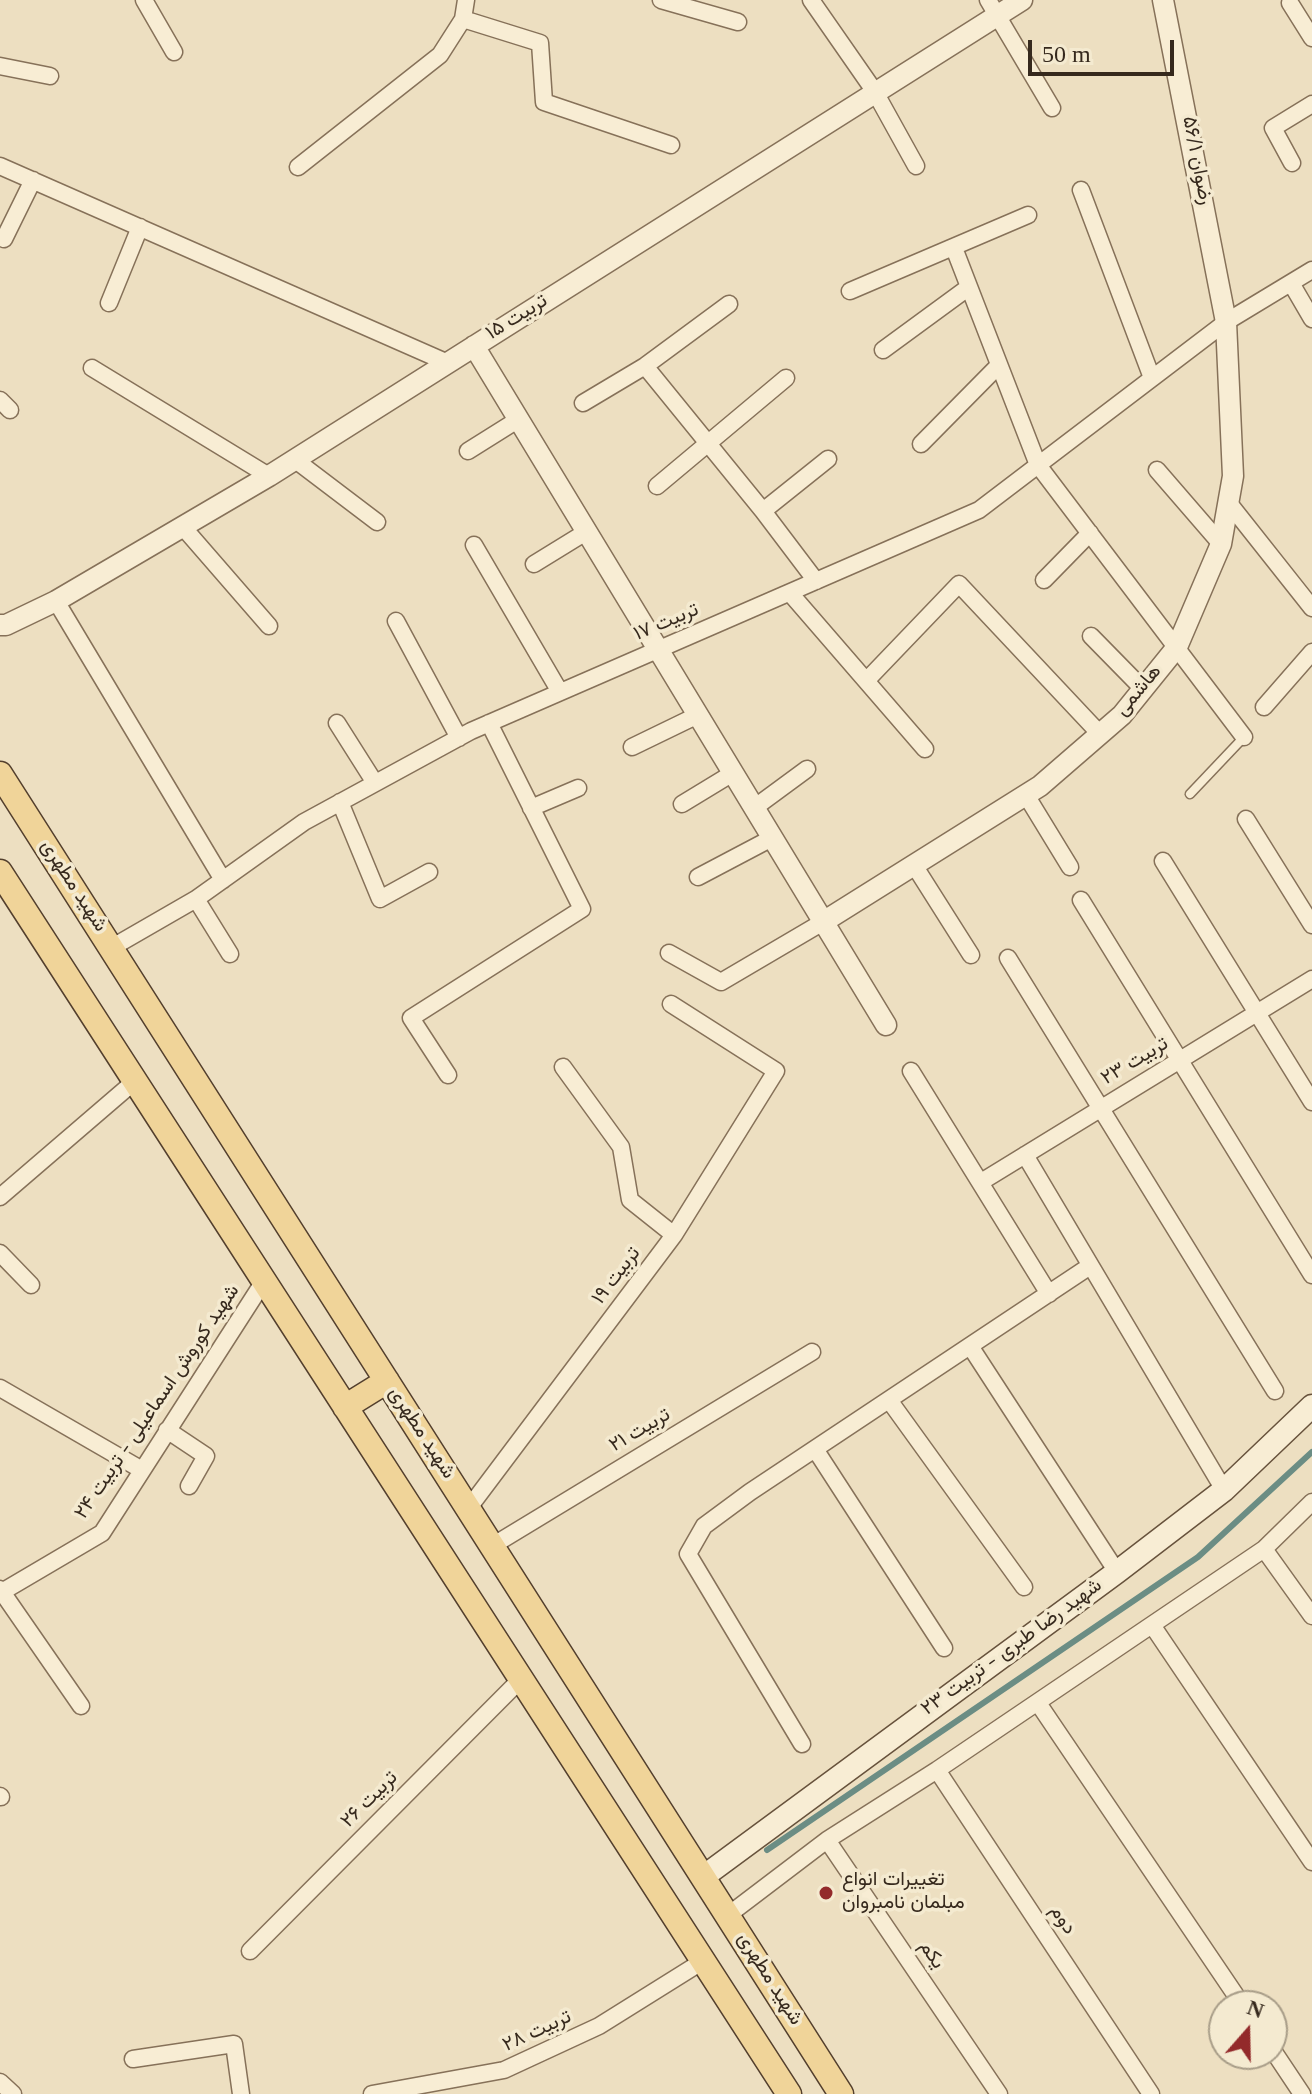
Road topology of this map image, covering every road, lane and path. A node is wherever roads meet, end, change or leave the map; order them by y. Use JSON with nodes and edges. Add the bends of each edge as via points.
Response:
{"nodes":[{"id":1,"x":144,"y":0,"type":"edge"},
{"id":2,"x":466,"y":0,"type":"edge"},
{"id":3,"x":661,"y":0,"type":"edge"},
{"id":4,"x":811,"y":0,"type":"edge"},
{"id":5,"x":1022,"y":0,"type":"edge"},
{"id":6,"x":1163,"y":0,"type":"edge"},
{"id":7,"x":1290,"y":3,"type":"dead end"},
{"id":8,"x":993,"y":8,"type":"edge"},
{"id":9,"x":463,"y":19,"type":"junction"},
{"id":10,"x":738,"y":22,"type":"dead end"},
{"id":11,"x":1312,"y":38,"type":"edge"},
{"id":12,"x":174,"y":52,"type":"dead end"},
{"id":13,"x":0,"y":66,"type":"edge"},
{"id":14,"x":50,"y":76,"type":"dead end"},
{"id":15,"x":875,"y":92,"type":"junction"},
{"id":16,"x":1312,"y":104,"type":"edge"},
{"id":17,"x":1052,"y":108,"type":"dead end"},
{"id":18,"x":671,"y":145,"type":"dead end"},
{"id":19,"x":1292,"y":163,"type":"dead end"},
{"id":20,"x":0,"y":166,"type":"edge"},
{"id":21,"x":916,"y":166,"type":"dead end"},
{"id":22,"x":298,"y":167,"type":"dead end"},
{"id":23,"x":33,"y":180,"type":"junction"},
{"id":24,"x":1081,"y":190,"type":"dead end"},
{"id":25,"x":1028,"y":215,"type":"dead end"},
{"id":26,"x":140,"y":227,"type":"junction"},
{"id":27,"x":4,"y":239,"type":"dead end"},
{"id":28,"x":954,"y":248,"type":"junction"},
{"id":29,"x":1312,"y":270,"type":"edge"},
{"id":30,"x":1291,"y":283,"type":"junction"},
{"id":31,"x":969,"y":287,"type":"junction"},
{"id":32,"x":850,"y":291,"type":"dead end"},
{"id":33,"x":109,"y":303,"type":"dead end"},
{"id":34,"x":729,"y":304,"type":"dead end"},
{"id":35,"x":1312,"y":319,"type":"edge"},
{"id":36,"x":1226,"y":322,"type":"junction"},
{"id":37,"x":474,"y":346,"type":"junction"},
{"id":38,"x":883,"y":350,"type":"dead end"},
{"id":39,"x":448,"y":363,"type":"junction"},
{"id":40,"x":999,"y":365,"type":"junction"},
{"id":41,"x":645,"y":366,"type":"junction"},
{"id":42,"x":92,"y":368,"type":"dead end"},
{"id":43,"x":786,"y":378,"type":"dead end"},
{"id":44,"x":1152,"y":378,"type":"junction"},
{"id":45,"x":583,"y":403,"type":"dead end"},
{"id":46,"x":519,"y":419,"type":"junction"},
{"id":47,"x":709,"y":443,"type":"junction"},
{"id":48,"x":921,"y":444,"type":"dead end"},
{"id":49,"x":468,"y":451,"type":"dead end"},
{"id":50,"x":294,"y":459,"type":"junction"},
{"id":51,"x":828,"y":459,"type":"dead end"},
{"id":52,"x":1038,"y":465,"type":"junction"},
{"id":53,"x":1157,"y":470,"type":"dead end"},
{"id":54,"x":269,"y":476,"type":"junction"},
{"id":55,"x":657,"y":486,"type":"dead end"},
{"id":56,"x":1228,"y":502,"type":"junction"},
{"id":57,"x":763,"y":511,"type":"junction"},
{"id":58,"x":377,"y":522,"type":"dead end"},
{"id":59,"x":183,"y":527,"type":"junction"},
{"id":60,"x":586,"y":532,"type":"junction"},
{"id":61,"x":1090,"y":533,"type":"junction"},
{"id":62,"x":1221,"y":544,"type":"junction"},
{"id":63,"x":474,"y":545,"type":"dead end"},
{"id":64,"x":534,"y":564,"type":"dead end"},
{"id":65,"x":1044,"y":580,"type":"dead end"},
{"id":66,"x":816,"y":581,"type":"junction"},
{"id":67,"x":790,"y":593,"type":"junction"},
{"id":68,"x":56,"y":601,"type":"junction"},
{"id":69,"x":1312,"y":608,"type":"edge"},
{"id":70,"x":396,"y":621,"type":"dead end"},
{"id":71,"x":269,"y":626,"type":"dead end"},
{"id":72,"x":2,"y":629,"type":"edge"},
{"id":73,"x":1091,"y":636,"type":"dead end"},
{"id":74,"x":1177,"y":647,"type":"junction"},
{"id":75,"x":658,"y":650,"type":"junction"},
{"id":76,"x":1312,"y":652,"type":"edge"},
{"id":77,"x":866,"y":681,"type":"junction"},
{"id":78,"x":1143,"y":689,"type":"junction"},
{"id":79,"x":560,"y":692,"type":"junction"},
{"id":80,"x":1264,"y":707,"type":"dead end"},
{"id":81,"x":698,"y":715,"type":"junction"},
{"id":82,"x":337,"y":723,"type":"dead end"},
{"id":83,"x":489,"y":723,"type":"junction"},
{"id":84,"x":1100,"y":734,"type":"junction"},
{"id":85,"x":1244,"y":737,"type":"joint"},
{"id":86,"x":459,"y":738,"type":"junction"},
{"id":87,"x":632,"y":747,"type":"dead end"},
{"id":88,"x":925,"y":749,"type":"dead end"},
{"id":89,"x":807,"y":769,"type":"dead end"},
{"id":90,"x":733,"y":773,"type":"junction"},
{"id":91,"x":0,"y":774,"type":"edge"},
{"id":92,"x":375,"y":783,"type":"junction"},
{"id":93,"x":578,"y":788,"type":"dead end"},
{"id":94,"x":1190,"y":794,"type":"dead end"},
{"id":95,"x":1026,"y":795,"type":"junction"},
{"id":96,"x":340,"y":802,"type":"junction"},
{"id":97,"x":682,"y":804,"type":"dead end"},
{"id":98,"x":531,"y":808,"type":"junction"},
{"id":99,"x":754,"y":808,"type":"junction"},
{"id":100,"x":1246,"y":819,"type":"dead end"},
{"id":101,"x":772,"y":838,"type":"junction"},
{"id":102,"x":1163,"y":861,"type":"dead end"},
{"id":103,"x":914,"y":865,"type":"junction"},
{"id":104,"x":1070,"y":867,"type":"dead end"},
{"id":105,"x":429,"y":872,"type":"dead end"},
{"id":106,"x":698,"y":877,"type":"dead end"},
{"id":107,"x":223,"y":880,"type":"junction"},
{"id":108,"x":3,"y":884,"type":"edge"},
{"id":109,"x":196,"y":899,"type":"junction"},
{"id":110,"x":1081,"y":900,"type":"dead end"},
{"id":111,"x":823,"y":922,"type":"junction"},
{"id":112,"x":1312,"y":925,"type":"edge"},
{"id":113,"x":111,"y":948,"type":"junction"},
{"id":114,"x":669,"y":953,"type":"dead end"},
{"id":115,"x":230,"y":954,"type":"dead end"},
{"id":116,"x":971,"y":955,"type":"dead end"},
{"id":117,"x":1008,"y":958,"type":"dead end"},
{"id":118,"x":1312,"y":979,"type":"edge"},
{"id":119,"x":671,"y":1004,"type":"dead end"},
{"id":120,"x":1257,"y":1013,"type":"junction"},
{"id":121,"x":886,"y":1025,"type":"dead end"},
{"id":122,"x":1179,"y":1060,"type":"junction"},
{"id":123,"x":563,"y":1067,"type":"dead end"},
{"id":124,"x":911,"y":1071,"type":"dead end"},
{"id":125,"x":448,"y":1075,"type":"dead end"},
{"id":126,"x":135,"y":1081,"type":"junction"},
{"id":127,"x":1312,"y":1102,"type":"edge"},
{"id":128,"x":1100,"y":1108,"type":"junction"},
{"id":129,"x":1025,"y":1155,"type":"junction"},
{"id":130,"x":981,"y":1182,"type":"junction"},
{"id":131,"x":0,"y":1197,"type":"edge"},
{"id":132,"x":674,"y":1235,"type":"junction"},
{"id":133,"x":0,"y":1253,"type":"edge"},
{"id":134,"x":1090,"y":1266,"type":"junction"},
{"id":135,"x":1312,"y":1275,"type":"edge"},
{"id":136,"x":264,"y":1281,"type":"junction"},
{"id":137,"x":31,"y":1285,"type":"dead end"},
{"id":138,"x":1049,"y":1294,"type":"junction"},
{"id":139,"x":970,"y":1346,"type":"junction"},
{"id":140,"x":812,"y":1352,"type":"dead end"},
{"id":141,"x":387,"y":1381,"type":"junction"},
{"id":142,"x":0,"y":1388,"type":"edge"},
{"id":143,"x":1275,"y":1391,"type":"dead end"},
{"id":144,"x":889,"y":1400,"type":"junction"},
{"id":145,"x":1312,"y":1406,"type":"edge"},
{"id":146,"x":345,"y":1407,"type":"junction"},
{"id":147,"x":167,"y":1430,"type":"junction"},
{"id":148,"x":815,"y":1449,"type":"junction"},
{"id":149,"x":142,"y":1470,"type":"junction"},
{"id":150,"x":189,"y":1486,"type":"dead end"},
{"id":151,"x":1224,"y":1490,"type":"junction"},
{"id":152,"x":1312,"y":1502,"type":"edge"},
{"id":153,"x":468,"y":1509,"type":"junction"},
{"id":154,"x":492,"y":1546,"type":"junction"},
{"id":155,"x":1264,"y":1549,"type":"junction"},
{"id":156,"x":1117,"y":1572,"type":"junction"},
{"id":157,"x":1024,"y":1587,"type":"dead end"},
{"id":158,"x":1,"y":1591,"type":"edge"},
{"id":159,"x":1312,"y":1616,"type":"edge"},
{"id":160,"x":1152,"y":1625,"type":"junction"},
{"id":161,"x":944,"y":1648,"type":"dead end"},
{"id":162,"x":521,"y":1679,"type":"junction"},
{"id":163,"x":1038,"y":1703,"type":"junction"},
{"id":164,"x":81,"y":1706,"type":"dead end"},
{"id":165,"x":802,"y":1744,"type":"dead end"},
{"id":166,"x":937,"y":1770,"type":"junction"},
{"id":167,"x":827,"y":1840,"type":"junction"},
{"id":168,"x":1312,"y":1862,"type":"edge"},
{"id":169,"x":703,"y":1877,"type":"junction"},
{"id":170,"x":727,"y":1916,"type":"junction"},
{"id":171,"x":250,"y":1951,"type":"dead end"},
{"id":172,"x":703,"y":1961,"type":"junction"},
{"id":173,"x":1232,"y":1990,"type":"edge"},
{"id":174,"x":133,"y":2059,"type":"dead end"},
{"id":175,"x":1288,"y":2069,"type":"edge"},
{"id":176,"x":0,"y":2082,"type":"edge"},
{"id":177,"x":1308,"y":2093,"type":"edge"},
{"id":178,"x":13,"y":2094,"type":"edge"},
{"id":179,"x":241,"y":2094,"type":"edge"},
{"id":180,"x":372,"y":2094,"type":"edge"},
{"id":181,"x":789,"y":2094,"type":"edge"},
{"id":182,"x":841,"y":2094,"type":"edge"},
{"id":183,"x":999,"y":2094,"type":"edge"},
{"id":184,"x":1151,"y":2094,"type":"edge"}],
"edges":[{"from":1,"to":12,"type":"street"},
{"from":2,"to":9,"type":"street"},
{"from":3,"to":10,"type":"street"},
{"from":4,"to":15,"type":"street"},
{"from":5,"to":8,"type":"street","name":"تربیت ۱۵"},
{"from":6,"to":36,"type":"street","name":"رضوان ۵۶/۱"},
{"from":7,"to":11,"type":"street"},
{"from":8,"to":15,"type":"street","name":"تربیت ۱۵"},
{"from":8,"to":17,"type":"street"},
{"from":9,"to":18,"type":"street","via":[[540,43],[544,102]]},
{"from":9,"to":22,"type":"street","via":[[440,55]]},
{"from":13,"to":14,"type":"street"},
{"from":15,"to":21,"type":"street"},
{"from":15,"to":37,"type":"street","name":"تربیت ۱۵"},
{"from":16,"to":19,"type":"street","via":[[1273,128]]},
{"from":20,"to":23,"type":"street"},
{"from":23,"to":26,"type":"street"},
{"from":23,"to":27,"type":"street"},
{"from":24,"to":44,"type":"street"},
{"from":25,"to":28,"type":"street"},
{"from":26,"to":33,"type":"street"},
{"from":26,"to":39,"type":"street"},
{"from":28,"to":31,"type":"street"},
{"from":28,"to":32,"type":"street"},
{"from":29,"to":30,"type":"street","name":"تربیت ۱۷"},
{"from":30,"to":35,"type":"street"},
{"from":30,"to":36,"type":"street","name":"تربیت ۱۷"},
{"from":31,"to":38,"type":"street"},
{"from":31,"to":40,"type":"street"},
{"from":34,"to":41,"type":"street"},
{"from":36,"to":44,"type":"street","name":"تربیت ۱۷"},
{"from":36,"to":56,"type":"street","name":"هاشمی","via":[[1233,476]]},
{"from":37,"to":39,"type":"street","name":"تربیت ۱۵"},
{"from":37,"to":46,"type":"street"},
{"from":39,"to":50,"type":"street","name":"تربیت ۱۵"},
{"from":40,"to":48,"type":"street"},
{"from":40,"to":52,"type":"street"},
{"from":41,"to":45,"type":"street"},
{"from":41,"to":47,"type":"street"},
{"from":42,"to":54,"type":"street"},
{"from":43,"to":47,"type":"street"},
{"from":44,"to":52,"type":"street","name":"تربیت ۱۷"},
{"from":46,"to":49,"type":"street"},
{"from":46,"to":60,"type":"street"},
{"from":47,"to":55,"type":"street"},
{"from":47,"to":57,"type":"street"},
{"from":50,"to":54,"type":"street","name":"تربیت ۱۵"},
{"from":50,"to":58,"type":"street"},
{"from":51,"to":57,"type":"street"},
{"from":52,"to":61,"type":"street"},
{"from":52,"to":66,"type":"street","name":"تربیت ۱۷","via":[[979,510]]},
{"from":53,"to":62,"type":"street"},
{"from":54,"to":59,"type":"street","name":"تربیت ۱۵"},
{"from":56,"to":62,"type":"street","name":"هاشمی"},
{"from":56,"to":69,"type":"street"},
{"from":57,"to":66,"type":"street"},
{"from":59,"to":68,"type":"street","name":"تربیت ۱۵"},
{"from":59,"to":71,"type":"street"},
{"from":60,"to":64,"type":"street"},
{"from":60,"to":75,"type":"street"},
{"from":61,"to":65,"type":"street"},
{"from":61,"to":74,"type":"street"},
{"from":62,"to":74,"type":"street","name":"هاشمی"},
{"from":63,"to":79,"type":"street"},
{"from":66,"to":67,"type":"street","name":"تربیت ۱۷"},
{"from":67,"to":75,"type":"street","name":"تربیت ۱۷"},
{"from":67,"to":77,"type":"street"},
{"from":68,"to":72,"type":"street","name":"تربیت ۱۵"},
{"from":68,"to":107,"type":"street"},
{"from":70,"to":86,"type":"street"},
{"from":73,"to":78,"type":"street"},
{"from":74,"to":78,"type":"street","name":"هاشمی"},
{"from":74,"to":85,"type":"street"},
{"from":75,"to":79,"type":"street","name":"تربیت ۱۷"},
{"from":75,"to":81,"type":"street"},
{"from":76,"to":80,"type":"street"},
{"from":77,"to":84,"type":"street","via":[[959,584]]},
{"from":77,"to":88,"type":"street"},
{"from":78,"to":84,"type":"street","name":"هاشمی"},
{"from":79,"to":83,"type":"street","name":"تربیت ۱۷"},
{"from":81,"to":87,"type":"street"},
{"from":81,"to":90,"type":"street"},
{"from":82,"to":92,"type":"street"},
{"from":83,"to":86,"type":"street","name":"تربیت ۱۷"},
{"from":83,"to":98,"type":"street"},
{"from":84,"to":95,"type":"street","name":"هاشمی"},
{"from":85,"to":94,"type":"lane"},
{"from":86,"to":92,"type":"street","name":"تربیت ۱۷"},
{"from":89,"to":99,"type":"street"},
{"from":90,"to":97,"type":"street"},
{"from":90,"to":99,"type":"street"},
{"from":91,"to":113,"type":"main road","name":"شهید مطهری"},
{"from":92,"to":96,"type":"street","name":"تربیت ۱۷"},
{"from":93,"to":98,"type":"street"},
{"from":95,"to":103,"type":"street","name":"هاشمی"},
{"from":95,"to":104,"type":"street"},
{"from":96,"to":105,"type":"street","via":[[380,899]]},
{"from":96,"to":107,"type":"street","name":"تربیت ۱۷"},
{"from":98,"to":125,"type":"street","via":[[582,909],[411,1018]]},
{"from":99,"to":101,"type":"street"},
{"from":100,"to":112,"type":"street"},
{"from":101,"to":106,"type":"street"},
{"from":101,"to":111,"type":"street"},
{"from":102,"to":120,"type":"street"},
{"from":103,"to":111,"type":"street","name":"هاشمی"},
{"from":103,"to":116,"type":"street"},
{"from":107,"to":109,"type":"street","name":"تربیت ۱۷"},
{"from":108,"to":126,"type":"main road"},
{"from":109,"to":113,"type":"street","name":"تربیت ۱۷"},
{"from":109,"to":115,"type":"street"},
{"from":110,"to":122,"type":"street"},
{"from":111,"to":114,"type":"street","via":[[721,982]]},
{"from":111,"to":121,"type":"street"},
{"from":113,"to":141,"type":"main road","name":"شهید مطهری"},
{"from":117,"to":128,"type":"street"},
{"from":118,"to":120,"type":"street","name":"تربیت ۲۳"},
{"from":119,"to":132,"type":"street","name":"تربیت ۱۹","via":[[776,1071]]},
{"from":120,"to":122,"type":"street","name":"تربیت ۲۳"},
{"from":120,"to":127,"type":"street"},
{"from":122,"to":128,"type":"street","name":"تربیت ۲۳"},
{"from":122,"to":135,"type":"street"},
{"from":123,"to":132,"type":"street","via":[[621,1147],[630,1200]]},
{"from":124,"to":130,"type":"street"},
{"from":126,"to":131,"type":"street"},
{"from":126,"to":136,"type":"main road"},
{"from":128,"to":129,"type":"street","name":"تربیت ۲۳"},
{"from":128,"to":143,"type":"street"},
{"from":129,"to":130,"type":"street","name":"تربیت ۲۳"},
{"from":129,"to":134,"type":"street"},
{"from":130,"to":138,"type":"street"},
{"from":132,"to":153,"type":"street","name":"تربیت ۱۹"},
{"from":133,"to":137,"type":"street"},
{"from":134,"to":138,"type":"street"},
{"from":134,"to":151,"type":"street"},
{"from":136,"to":146,"type":"main road"},
{"from":136,"to":147,"type":"street","name":"شهید کوروش اسماعیلی - تربیت ۲۴"},
{"from":138,"to":139,"type":"street"},
{"from":139,"to":144,"type":"street"},
{"from":139,"to":156,"type":"street"},
{"from":140,"to":154,"type":"street","name":"تربیت ۲۱"},
{"from":141,"to":146,"type":"main road"},
{"from":141,"to":153,"type":"main road","name":"شهید مطهری"},
{"from":142,"to":149,"type":"street"},
{"from":144,"to":148,"type":"street"},
{"from":144,"to":157,"type":"street"},
{"from":145,"to":151,"type":"main road","name":"شهید رضا طبری - تربیت ۲۳"},
{"from":146,"to":162,"type":"main road"},
{"from":147,"to":149,"type":"street","name":"شهید کوروش اسماعیلی - تربیت ۲۴"},
{"from":147,"to":150,"type":"street","via":[[206,1456]]},
{"from":148,"to":161,"type":"street"},
{"from":148,"to":165,"type":"street","via":[[704,1526],[688,1554]]},
{"from":149,"to":158,"type":"street","name":"شهید کوروش اسماعیلی - تربیت ۲۴","via":[[102,1533]]},
{"from":151,"to":156,"type":"main road","name":"شهید رضا طبری - تربیت ۲۳"},
{"from":152,"to":155,"type":"street"},
{"from":153,"to":154,"type":"main road","name":"شهید مطهری"},
{"from":154,"to":169,"type":"main road","name":"شهید مطهری"},
{"from":155,"to":159,"type":"street"},
{"from":155,"to":160,"type":"street"},
{"from":156,"to":169,"type":"main road","name":"شهید رضا طبری - تربیت ۲۳"},
{"from":158,"to":164,"type":"street"},
{"from":160,"to":163,"type":"street"},
{"from":160,"to":168,"type":"street"},
{"from":162,"to":171,"type":"street","name":"تربیت ۲۶"},
{"from":162,"to":172,"type":"main road"},
{"from":163,"to":166,"type":"street"},
{"from":163,"to":173,"type":"street"},
{"from":166,"to":167,"type":"street"},
{"from":166,"to":184,"type":"street","name":"دوم"},
{"from":167,"to":170,"type":"street"},
{"from":167,"to":183,"type":"street","name":"یکم"},
{"from":169,"to":170,"type":"main road","name":"شهید مطهری"},
{"from":170,"to":182,"type":"main road","name":"شهید مطهری"},
{"from":172,"to":180,"type":"street","name":"تربیت ۲۸","via":[[599,2026],[504,2070]]},
{"from":172,"to":181,"type":"main road"},
{"from":174,"to":179,"type":"street","via":[[234,2044]]},
{"from":175,"to":177,"type":"street"},
{"from":176,"to":178,"type":"street"}]}
